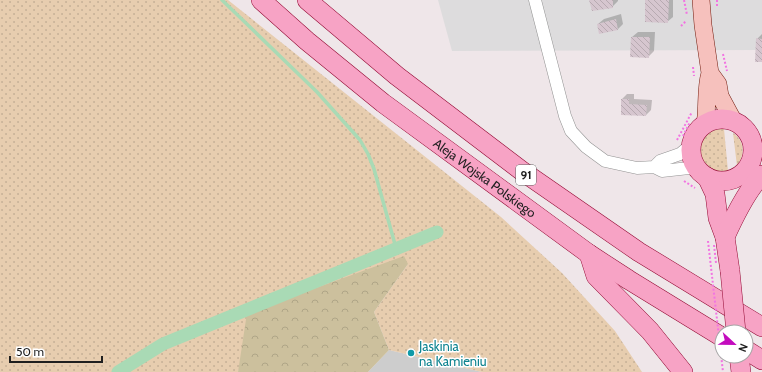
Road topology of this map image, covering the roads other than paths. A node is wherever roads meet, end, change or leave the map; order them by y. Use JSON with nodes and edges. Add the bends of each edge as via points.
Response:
{"nodes":[{"id":1,"x":261,"y":0,"type":"edge"},
{"id":2,"x":307,"y":0,"type":"edge"},
{"id":3,"x":535,"y":0,"type":"edge"},
{"id":4,"x":702,"y":0,"type":"edge"},
{"id":5,"x":710,"y":73,"type":"junction"},
{"id":6,"x":705,"y":125,"type":"junction"},
{"id":7,"x":748,"y":130,"type":"edge"},
{"id":8,"x":692,"y":144,"type":"junction"},
{"id":9,"x":757,"y":156,"type":"edge"},
{"id":10,"x":654,"y":167,"type":"junction"},
{"id":11,"x":703,"y":174,"type":"junction"},
{"id":12,"x":762,"y":175,"type":"edge"},
{"id":13,"x":735,"y":178,"type":"junction"},
{"id":14,"x":722,"y":233,"type":"junction"},
{"id":15,"x":589,"y":254,"type":"junction"},
{"id":16,"x":735,"y":324,"type":"edge"},
{"id":17,"x":762,"y":327,"type":"edge"},
{"id":18,"x":714,"y":332,"type":"edge"},
{"id":19,"x":683,"y":372,"type":"edge"}],
"edges":[{"from":1,"to":15,"type":"main road","name":"Aleja Wojska Polskiego","number":"91","via":[[383,103]]},
{"from":2,"to":17,"type":"main road","name":"Aleja Wojska Polskiego","number":"91","via":[[397,76],[522,171],[639,252]]},
{"from":3,"to":10,"type":"street","via":[[564,116],[571,131],[586,147],[605,161],[637,168]]},
{"from":4,"to":5,"type":"street"},
{"from":5,"to":6,"type":"street"},
{"from":5,"to":7,"type":"street","via":[[718,84],[720,96]]},
{"from":6,"to":7,"type":"main road","via":[[724,120]]},
{"from":6,"to":8,"type":"main road","via":[[694,136]]},
{"from":7,"to":9,"type":"main road"},
{"from":8,"to":10,"type":"street","via":[[680,154],[660,161]]},
{"from":8,"to":11,"type":"main road","via":[[694,163]]},
{"from":9,"to":13,"type":"main road"},
{"from":10,"to":11,"type":"street","via":[[662,171],[689,168]]},
{"from":11,"to":13,"type":"main road","via":[[716,181]]},
{"from":11,"to":14,"type":"main road","via":[[715,194]]},
{"from":12,"to":14,"type":"main road"},
{"from":13,"to":14,"type":"main road"},
{"from":14,"to":16,"type":"main road","bridge":true,"via":[[730,271]]},
{"from":15,"to":18,"type":"main road","name":"Aleja Wojska Polskiego"},
{"from":15,"to":19,"type":"main road","via":[[596,276],[650,331]]}]}
